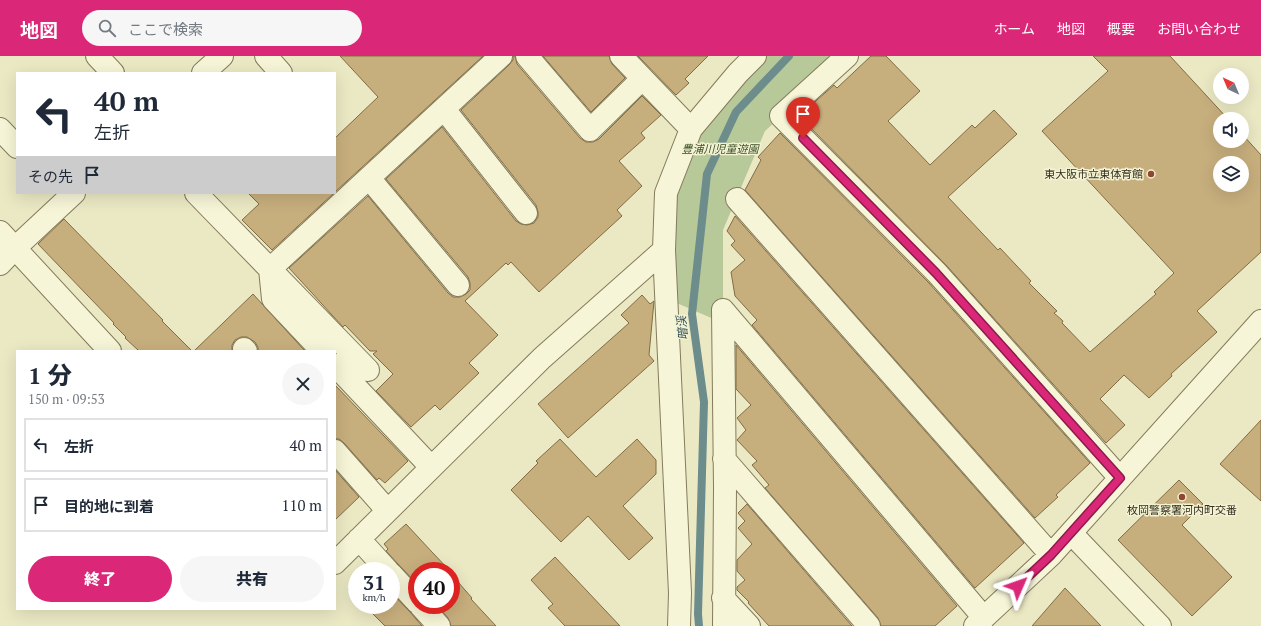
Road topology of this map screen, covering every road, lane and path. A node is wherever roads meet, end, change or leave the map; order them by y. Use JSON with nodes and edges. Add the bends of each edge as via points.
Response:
{"nodes":[{"id":1,"x":97,"y":56,"type":"edge"},
{"id":2,"x":222,"y":56,"type":"edge"},
{"id":3,"x":266,"y":56,"type":"edge"},
{"id":4,"x":501,"y":56,"type":"edge"},
{"id":5,"x":527,"y":56,"type":"edge"},
{"id":6,"x":621,"y":56,"type":"edge"},
{"id":7,"x":755,"y":56,"type":"edge"},
{"id":8,"x":847,"y":56,"type":"edge"},
{"id":9,"x":112,"y":72,"type":"edge"},
{"id":10,"x":204,"y":72,"type":"edge"},
{"id":11,"x":280,"y":72,"type":"edge"},
{"id":12,"x":642,"y":78,"type":"junction"},
{"id":13,"x":444,"y":108,"type":"junction"},
{"id":14,"x":0,"y":129,"type":"edge"},
{"id":15,"x":691,"y":129,"type":"junction"},
{"id":16,"x":16,"y":146,"type":"edge"},
{"id":17,"x":369,"y":178,"type":"junction"},
{"id":18,"x":197,"y":194,"type":"edge"},
{"id":19,"x":68,"y":195,"type":"edge"},
{"id":20,"x":737,"y":199,"type":"dead end"},
{"id":21,"x":526,"y":213,"type":"dead end"},
{"id":22,"x":0,"y":232,"type":"edge"},
{"id":23,"x":15,"y":248,"type":"junction"},
{"id":24,"x":664,"y":250,"type":"junction"},
{"id":25,"x":0,"y":264,"type":"edge"},
{"id":26,"x":270,"y":269,"type":"junction"},
{"id":27,"x":458,"y":285,"type":"dead end"},
{"id":28,"x":1261,"y":321,"type":"edge"},
{"id":29,"x":109,"y":350,"type":"edge"},
{"id":30,"x":321,"y":350,"type":"edge"},
{"id":31,"x":336,"y":366,"type":"edge"},
{"id":32,"x":368,"y":370,"type":"dead end"},
{"id":33,"x":336,"y":452,"type":"edge"},
{"id":34,"x":724,"y":459,"type":"junction"},
{"id":35,"x":431,"y":467,"type":"junction"},
{"id":36,"x":1120,"y":478,"type":"junction"},
{"id":37,"x":388,"y":510,"type":"junction"},
{"id":38,"x":1071,"y":533,"type":"junction"},
{"id":39,"x":359,"y":539,"type":"junction"},
{"id":40,"x":1051,"y":555,"type":"junction"},
{"id":41,"x":336,"y":562,"type":"edge"},
{"id":42,"x":380,"y":562,"type":"edge"},
{"id":43,"x":400,"y":584,"type":"edge"},
{"id":44,"x":408,"y":592,"type":"edge"},
{"id":45,"x":723,"y":598,"type":"junction"},
{"id":46,"x":428,"y":614,"type":"edge"},
{"id":47,"x":980,"y":622,"type":"edge"},
{"id":48,"x":439,"y":626,"type":"edge"},
{"id":49,"x":679,"y":626,"type":"edge"},
{"id":50,"x":724,"y":626,"type":"edge"},
{"id":51,"x":749,"y":626,"type":"edge"},
{"id":52,"x":869,"y":626,"type":"edge"},
{"id":53,"x":1160,"y":626,"type":"edge"}],
"edges":[{"from":1,"to":9,"type":"street"},
{"from":2,"to":10,"type":"street"},
{"from":3,"to":11,"type":"street"},
{"from":4,"to":13,"type":"street"},
{"from":5,"to":12,"type":"street","via":[[590,130]]},
{"from":6,"to":12,"type":"street"},
{"from":7,"to":15,"type":"street"},
{"from":8,"to":36,"type":"street","via":[[781,116],[936,273]]},
{"from":12,"to":15,"type":"street"},
{"from":13,"to":17,"type":"street"},
{"from":13,"to":21,"type":"street"},
{"from":14,"to":16,"type":"street"},
{"from":15,"to":24,"type":"street","via":[[666,193]]},
{"from":17,"to":26,"type":"street"},
{"from":17,"to":27,"type":"street"},
{"from":18,"to":26,"type":"street"},
{"from":19,"to":23,"type":"street"},
{"from":20,"to":40,"type":"street"},
{"from":22,"to":23,"type":"street"},
{"from":23,"to":25,"type":"street"},
{"from":23,"to":29,"type":"street"},
{"from":24,"to":35,"type":"street","via":[[542,358]]},
{"from":24,"to":49,"type":"street","via":[[680,593]]},
{"from":26,"to":30,"type":"street","via":[[273,299]]},
{"from":26,"to":32,"type":"street"},
{"from":28,"to":36,"type":"street"},
{"from":31,"to":35,"type":"street"},
{"from":33,"to":37,"type":"street"},
{"from":34,"to":45,"type":"street"},
{"from":34,"to":47,"type":"street","via":[[723,310]]},
{"from":34,"to":52,"type":"street"},
{"from":35,"to":37,"type":"street"},
{"from":36,"to":38,"type":"street"},
{"from":37,"to":39,"type":"street"},
{"from":38,"to":40,"type":"street"},
{"from":38,"to":53,"type":"street"},
{"from":39,"to":41,"type":"street"},
{"from":39,"to":42,"type":"street"},
{"from":40,"to":47,"type":"street"},
{"from":43,"to":44,"type":"street"},
{"from":45,"to":50,"type":"street"},
{"from":45,"to":51,"type":"street"},
{"from":46,"to":48,"type":"street"}]}
